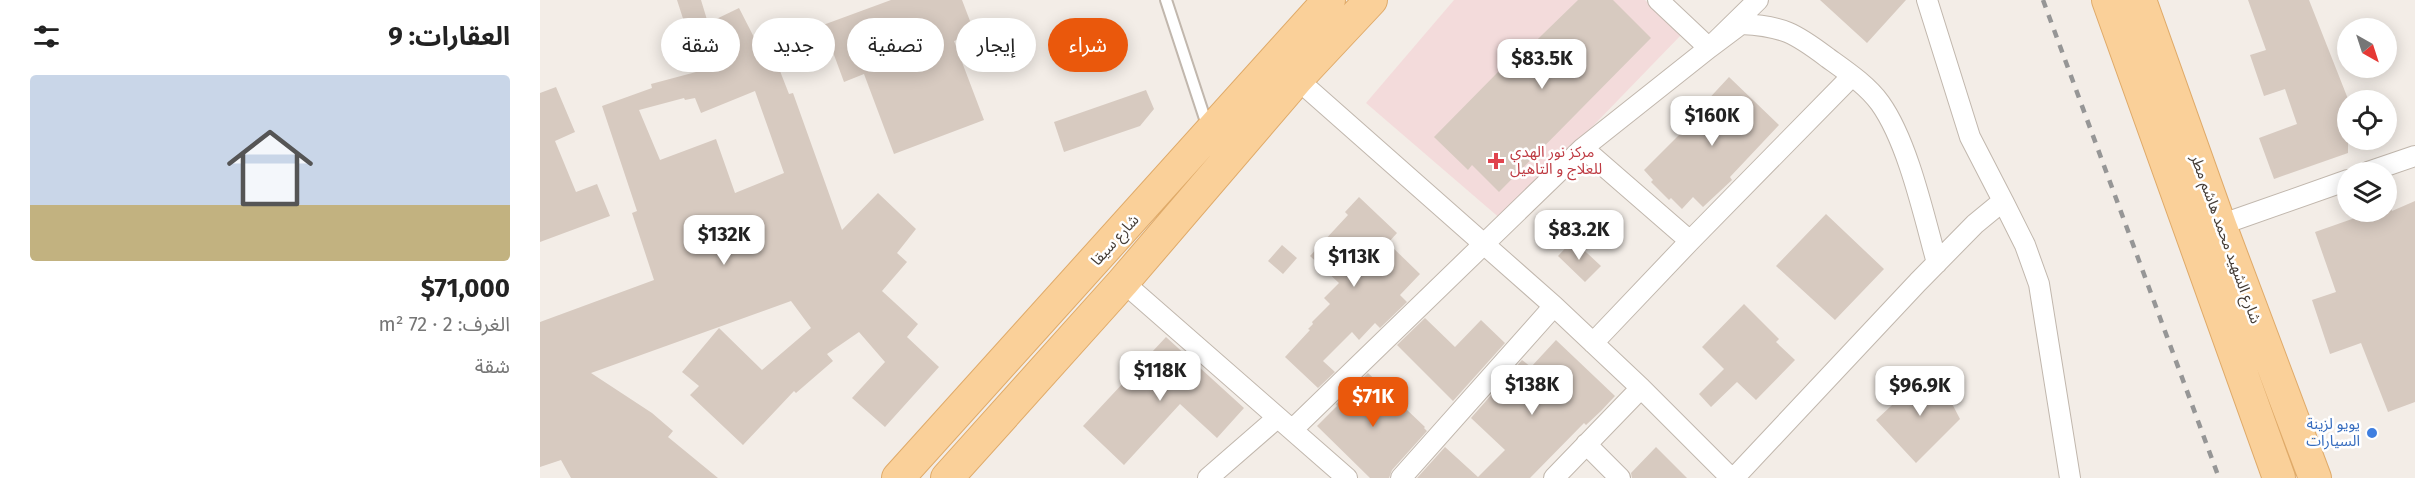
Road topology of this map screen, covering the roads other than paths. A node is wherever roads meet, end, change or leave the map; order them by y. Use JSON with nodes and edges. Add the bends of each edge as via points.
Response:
{"nodes":[{"id":1,"x":1166,"y":0,"type":"edge"},
{"id":2,"x":1329,"y":0,"type":"edge"},
{"id":3,"x":1371,"y":0,"type":"edge"},
{"id":4,"x":1658,"y":0,"type":"edge"},
{"id":5,"x":1758,"y":0,"type":"edge"},
{"id":6,"x":1927,"y":0,"type":"edge"},
{"id":7,"x":2108,"y":0,"type":"edge"},
{"id":8,"x":2140,"y":0,"type":"edge"},
{"id":9,"x":1709,"y":48,"type":"junction"},
{"id":10,"x":1852,"y":76,"type":"junction"},
{"id":11,"x":1298,"y":79,"type":"junction"},
{"id":12,"x":1210,"y":134,"type":"junction"},
{"id":13,"x":1583,"y":148,"type":"junction"},
{"id":14,"x":2415,"y":156,"type":"edge"},
{"id":15,"x":2397,"y":162,"type":"edge"},
{"id":16,"x":2337,"y":184,"type":"edge"},
{"id":17,"x":2004,"y":201,"type":"junction"},
{"id":18,"x":2220,"y":225,"type":"junction"},
{"id":19,"x":1690,"y":241,"type":"junction"},
{"id":20,"x":1482,"y":243,"type":"junction"},
{"id":21,"x":1937,"y":263,"type":"junction"},
{"id":22,"x":1123,"y":282,"type":"junction"},
{"id":23,"x":1554,"y":306,"type":"junction"},
{"id":24,"x":1593,"y":343,"type":"junction"},
{"id":25,"x":1641,"y":388,"type":"junction"},
{"id":26,"x":1285,"y":423,"type":"junction"},
{"id":27,"x":1586,"y":444,"type":"junction"},
{"id":28,"x":898,"y":478,"type":"edge"},
{"id":29,"x":947,"y":478,"type":"edge"},
{"id":30,"x":1208,"y":478,"type":"edge"},
{"id":31,"x":1347,"y":478,"type":"edge"},
{"id":32,"x":1401,"y":478,"type":"edge"},
{"id":33,"x":1554,"y":478,"type":"edge"},
{"id":34,"x":1620,"y":478,"type":"edge"},
{"id":35,"x":1733,"y":478,"type":"edge"},
{"id":36,"x":2070,"y":478,"type":"edge"},
{"id":37,"x":2279,"y":478,"type":"edge"},
{"id":38,"x":2315,"y":478,"type":"edge"}],
"edges":[{"from":1,"to":12,"type":"lane"},
{"from":2,"to":12,"type":"main road","name":"شارع سيقا"},
{"from":3,"to":11,"type":"main road"},
{"from":4,"to":9,"type":"street"},
{"from":5,"to":9,"type":"street"},
{"from":6,"to":17,"type":"street","via":[[1970,137]]},
{"from":7,"to":37,"type":"main road","name":"شارع الشهيد محمد هاشم مطر"},
{"from":8,"to":18,"type":"main road","name":"شارع الشهيد محمد هاشم مطر"},
{"from":9,"to":10,"type":"street","via":[[1741,24],[1770,25],[1800,37]]},
{"from":9,"to":13,"type":"street"},
{"from":10,"to":19,"type":"street"},
{"from":10,"to":21,"type":"street","via":[[1879,102],[1895,128]]},
{"from":11,"to":20,"type":"street"},
{"from":11,"to":22,"type":"main road"},
{"from":12,"to":28,"type":"main road","name":"شارع سيقا"},
{"from":13,"to":19,"type":"street"},
{"from":13,"to":20,"type":"street"},
{"from":14,"to":15,"type":"street"},
{"from":16,"to":18,"type":"street"},
{"from":17,"to":21,"type":"street"},
{"from":17,"to":36,"type":"street","via":[[2039,285]]},
{"from":18,"to":38,"type":"main road","name":"شارع الشهيد محمد هاشم مطر"},
{"from":19,"to":24,"type":"street"},
{"from":20,"to":23,"type":"street"},
{"from":20,"to":26,"type":"street"},
{"from":21,"to":35,"type":"street"},
{"from":22,"to":26,"type":"street"},
{"from":22,"to":29,"type":"main road"},
{"from":23,"to":24,"type":"street"},
{"from":23,"to":32,"type":"street"},
{"from":24,"to":25,"type":"street"},
{"from":25,"to":27,"type":"street"},
{"from":25,"to":35,"type":"street"},
{"from":26,"to":30,"type":"street"},
{"from":26,"to":31,"type":"street"},
{"from":27,"to":33,"type":"street"},
{"from":27,"to":34,"type":"street"}]}
